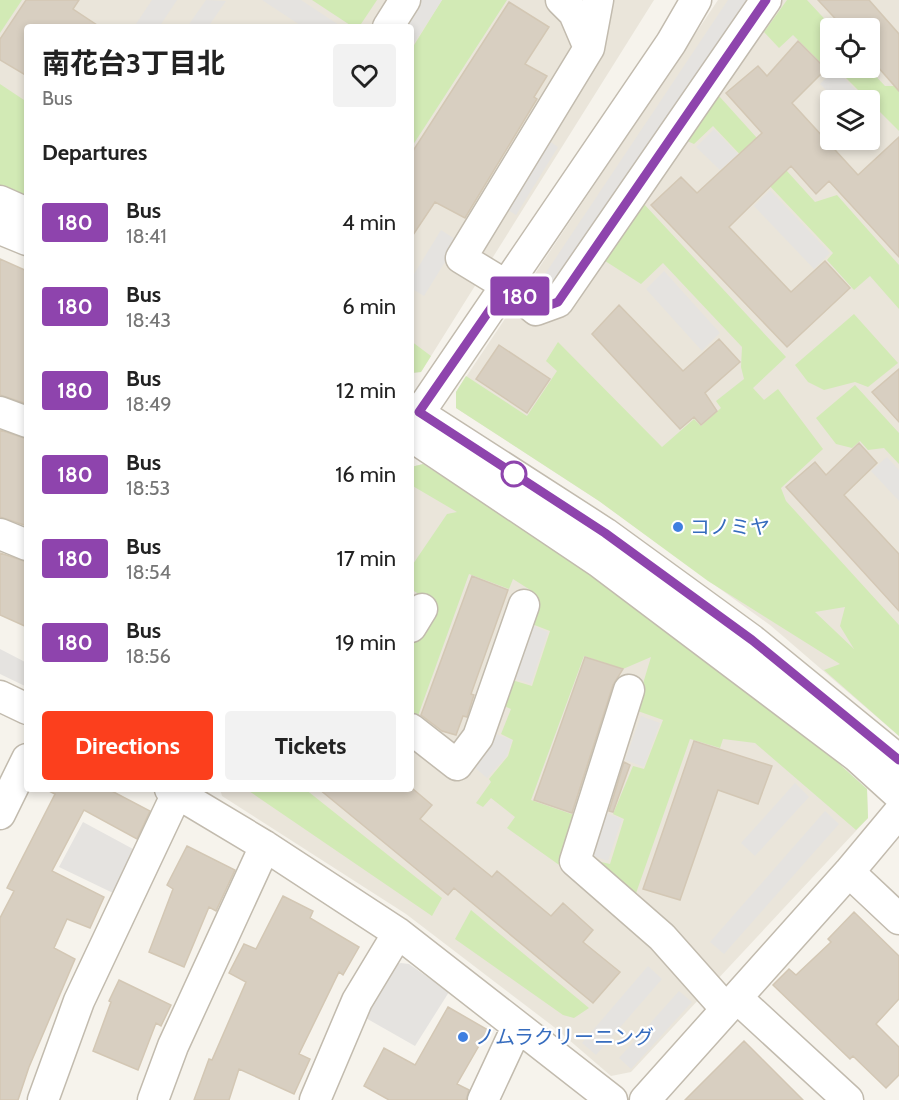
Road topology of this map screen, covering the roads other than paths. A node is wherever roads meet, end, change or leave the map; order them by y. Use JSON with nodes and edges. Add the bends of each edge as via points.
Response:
{"nodes":[{"id":1,"x":405,"y":0,"type":"edge"},
{"id":2,"x":561,"y":0,"type":"edge"},
{"id":3,"x":598,"y":0,"type":"edge"},
{"id":4,"x":696,"y":0,"type":"edge"},
{"id":5,"x":766,"y":0,"type":"edge"},
{"id":6,"x":390,"y":24,"type":"edge"},
{"id":7,"x":589,"y":48,"type":"junction"},
{"id":8,"x":0,"y":201,"type":"edge"},
{"id":9,"x":24,"y":212,"type":"edge"},
{"id":10,"x":0,"y":229,"type":"edge"},
{"id":11,"x":24,"y":239,"type":"edge"},
{"id":12,"x":507,"y":285,"type":"junction"},
{"id":13,"x":0,"y":412,"type":"edge"},
{"id":14,"x":414,"y":419,"type":"edge"},
{"id":15,"x":24,"y":421,"type":"edge"},
{"id":16,"x":414,"y":421,"type":"edge"},
{"id":17,"x":414,"y":421,"type":"edge"},
{"id":18,"x":0,"y":534,"type":"edge"},
{"id":19,"x":24,"y":544,"type":"edge"},
{"id":20,"x":524,"y":605,"type":"dead end"},
{"id":21,"x":629,"y":690,"type":"dead end"},
{"id":22,"x":0,"y":696,"type":"edge"},
{"id":23,"x":24,"y":708,"type":"edge"},
{"id":24,"x":414,"y":731,"type":"edge"},
{"id":25,"x":899,"y":760,"type":"edge"},
{"id":26,"x":24,"y":765,"type":"edge"},
{"id":27,"x":174,"y":792,"type":"edge"},
{"id":28,"x":178,"y":792,"type":"edge"},
{"id":29,"x":899,"y":795,"type":"edge"},
{"id":30,"x":899,"y":812,"type":"edge"},
{"id":31,"x":0,"y":814,"type":"edge"},
{"id":32,"x":265,"y":846,"type":"junction"},
{"id":33,"x":849,"y":872,"type":"junction"},
{"id":34,"x":899,"y":919,"type":"edge"},
{"id":35,"x":398,"y":933,"type":"junction"},
{"id":36,"x":732,"y":1004,"type":"junction"},
{"id":37,"x":517,"y":1027,"type":"junction"},
{"id":38,"x":43,"y":1100,"type":"edge"},
{"id":39,"x":153,"y":1100,"type":"edge"},
{"id":40,"x":315,"y":1100,"type":"edge"},
{"id":41,"x":483,"y":1100,"type":"edge"},
{"id":42,"x":612,"y":1100,"type":"edge"},
{"id":43,"x":645,"y":1100,"type":"edge"},
{"id":44,"x":848,"y":1100,"type":"edge"}],
"edges":[{"from":1,"to":6,"type":"street"},
{"from":2,"to":7,"type":"street","via":[[574,13]]},
{"from":3,"to":7,"type":"street"},
{"from":4,"to":12,"type":"street"},
{"from":5,"to":12,"type":"street","via":[[558,302],[536,310]]},
{"from":7,"to":12,"type":"street","via":[[461,258]]},
{"from":8,"to":9,"type":"street"},
{"from":10,"to":11,"type":"street"},
{"from":12,"to":14,"type":"street"},
{"from":13,"to":15,"type":"street"},
{"from":16,"to":25,"type":"street","via":[[605,533],[752,640]]},
{"from":17,"to":29,"type":"street","via":[[855,756]]},
{"from":18,"to":19,"type":"street"},
{"from":20,"to":24,"type":"street","via":[[478,737],[457,765]]},
{"from":21,"to":36,"type":"street","via":[[575,861]]},
{"from":22,"to":23,"type":"street"},
{"from":26,"to":31,"type":"street"},
{"from":27,"to":38,"type":"street","via":[[79,1001]]},
{"from":28,"to":32,"type":"street"},
{"from":30,"to":33,"type":"street"},
{"from":32,"to":35,"type":"street"},
{"from":32,"to":39,"type":"street","via":[[173,1046]]},
{"from":33,"to":34,"type":"street"},
{"from":33,"to":36,"type":"street"},
{"from":35,"to":37,"type":"street"},
{"from":35,"to":40,"type":"street","via":[[357,1001]]},
{"from":36,"to":43,"type":"street"},
{"from":36,"to":44,"type":"street"},
{"from":37,"to":41,"type":"street"},
{"from":37,"to":42,"type":"street"}]}
